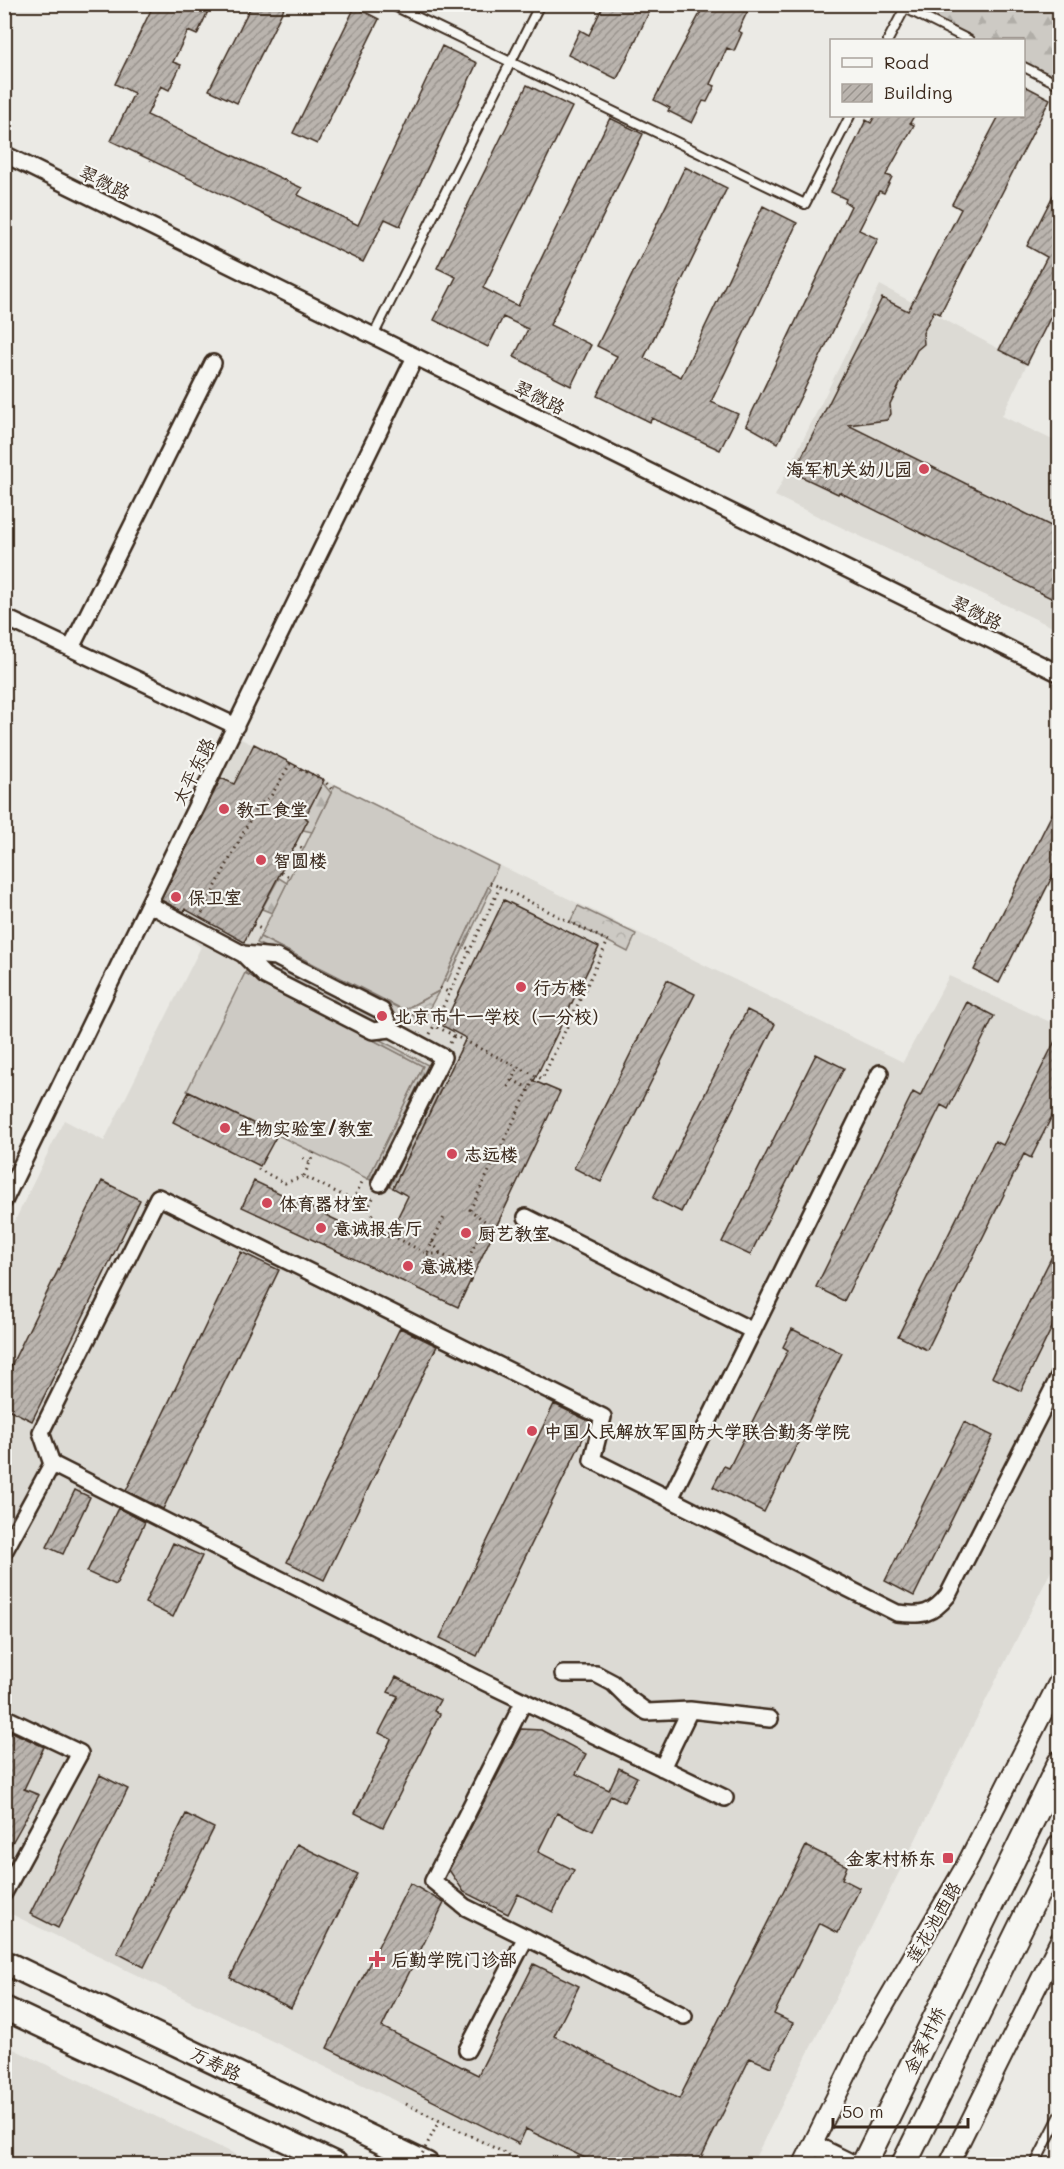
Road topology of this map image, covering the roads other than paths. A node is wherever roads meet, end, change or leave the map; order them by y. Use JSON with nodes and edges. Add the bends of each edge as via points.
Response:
{"nodes":[{"id":1,"x":390,"y":4,"type":"edge"},
{"id":2,"x":540,"y":4,"type":"edge"},
{"id":3,"x":901,"y":6,"type":"edge"},
{"id":4,"x":888,"y":39,"type":"edge"},
{"id":5,"x":967,"y":39,"type":"edge"},
{"id":6,"x":510,"y":63,"type":"junction"},
{"id":7,"x":1025,"y":69,"type":"edge"},
{"id":8,"x":1059,"y":85,"type":"edge"},
{"id":9,"x":849,"y":117,"type":"edge"},
{"id":10,"x":4,"y":154,"type":"edge"},
{"id":11,"x":373,"y":336,"type":"junction"},
{"id":12,"x":415,"y":357,"type":"junction"},
{"id":13,"x":213,"y":363,"type":"dead end"},
{"id":14,"x":4,"y":617,"type":"edge"},
{"id":15,"x":71,"y":648,"type":"junction"},
{"id":16,"x":1059,"y":674,"type":"edge"},
{"id":17,"x":236,"y":726,"type":"junction"},
{"id":18,"x":150,"y":905,"type":"junction"},
{"id":19,"x":243,"y":954,"type":"junction"},
{"id":20,"x":391,"y":1029,"type":"junction"},
{"id":21,"x":880,"y":1073,"type":"dead end"},
{"id":22,"x":380,"y":1183,"type":"road end"},
{"id":23,"x":4,"y":1201,"type":"edge"},
{"id":24,"x":526,"y":1217,"type":"dead end"},
{"id":25,"x":753,"y":1331,"type":"junction"},
{"id":26,"x":1059,"y":1375,"type":"edge"},
{"id":27,"x":52,"y":1464,"type":"junction"},
{"id":28,"x":670,"y":1500,"type":"junction"},
{"id":29,"x":4,"y":1552,"type":"edge"},
{"id":30,"x":563,"y":1674,"type":"dead end"},
{"id":31,"x":1059,"y":1678,"type":"edge"},
{"id":32,"x":524,"y":1701,"type":"junction"},
{"id":33,"x":690,"y":1710,"type":"junction"},
{"id":34,"x":4,"y":1717,"type":"edge"},
{"id":35,"x":770,"y":1719,"type":"dead end"},
{"id":36,"x":1059,"y":1763,"type":"edge"},
{"id":37,"x":662,"y":1768,"type":"junction"},
{"id":38,"x":725,"y":1798,"type":"dead end"},
{"id":39,"x":1059,"y":1847,"type":"edge"},
{"id":40,"x":4,"y":1893,"type":"edge"},
{"id":41,"x":526,"y":1937,"type":"junction"},
{"id":42,"x":1059,"y":1940,"type":"edge"},
{"id":43,"x":4,"y":1962,"type":"edge"},
{"id":44,"x":4,"y":2008,"type":"edge"},
{"id":45,"x":684,"y":2016,"type":"dead end"},
{"id":46,"x":467,"y":2050,"type":"dead end"},
{"id":47,"x":1059,"y":2115,"type":"edge"},
{"id":48,"x":813,"y":2145,"type":"junction"},
{"id":49,"x":336,"y":2164,"type":"edge"},
{"id":50,"x":427,"y":2164,"type":"edge"},
{"id":51,"x":803,"y":2164,"type":"edge"},
{"id":52,"x":852,"y":2164,"type":"edge"},
{"id":53,"x":864,"y":2164,"type":"edge"},
{"id":54,"x":904,"y":2164,"type":"edge"},
{"id":55,"x":949,"y":2164,"type":"edge"},
{"id":56,"x":1035,"y":2164,"type":"edge"}],
"edges":[{"from":1,"to":6,"type":"lane"},
{"from":2,"to":6,"type":"lane"},
{"from":3,"to":4,"type":"lane"},
{"from":3,"to":5,"type":"lane"},
{"from":6,"to":9,"type":"lane","via":[[805,204]]},
{"from":6,"to":11,"type":"lane"},
{"from":7,"to":8,"type":"lane"},
{"from":10,"to":11,"type":"street","name":"翠微路"},
{"from":11,"to":12,"type":"street","name":"翠微路"},
{"from":12,"to":16,"type":"street","name":"翠微路"},
{"from":12,"to":17,"type":"street","name":"太平东路"},
{"from":13,"to":15,"type":"street"},
{"from":14,"to":15,"type":"street"},
{"from":15,"to":17,"type":"street"},
{"from":17,"to":18,"type":"street","name":"太平东路"},
{"from":18,"to":19,"type":"street"},
{"from":18,"to":23,"type":"street","name":"太平东路"},
{"from":19,"to":20,"type":"street","via":[[265,976],[372,1031]]},
{"from":19,"to":20,"type":"street","via":[[276,957],[303,970],[382,1011]]},
{"from":20,"to":22,"type":"street","via":[[443,1057]]},
{"from":21,"to":25,"type":"street"},
{"from":24,"to":25,"type":"street"},
{"from":25,"to":28,"type":"street"},
{"from":26,"to":28,"type":"street","via":[[948,1595],[937,1609],[916,1615],[897,1612]]},
{"from":27,"to":28,"type":"street","via":[[41,1432],[158,1197],[603,1417],[592,1460]]},
{"from":27,"to":29,"type":"street"},
{"from":27,"to":32,"type":"street"},
{"from":30,"to":33,"type":"street","via":[[596,1674],[647,1712]]},
{"from":31,"to":48,"type":"street","name":"莲花池西路","via":[[966,1865],[863,2042]]},
{"from":32,"to":37,"type":"street"},
{"from":32,"to":41,"type":"street","via":[[433,1881],[465,1907]]},
{"from":33,"to":35,"type":"street"},
{"from":33,"to":37,"type":"street"},
{"from":34,"to":40,"type":"street","via":[[80,1753]]},
{"from":36,"to":53,"type":"highway","name":"金家村桥"},
{"from":37,"to":38,"type":"street"},
{"from":39,"to":54,"type":"highway","name":"金家村桥"},
{"from":41,"to":45,"type":"street"},
{"from":41,"to":46,"type":"street"},
{"from":42,"to":55,"type":"street"},
{"from":43,"to":50,"type":"main road","name":"万寿路"},
{"from":44,"to":49,"type":"main road"},
{"from":47,"to":56,"type":"lane"},
{"from":48,"to":51,"type":"street","name":"莲花池西路"},
{"from":48,"to":52,"type":"street"}]}
